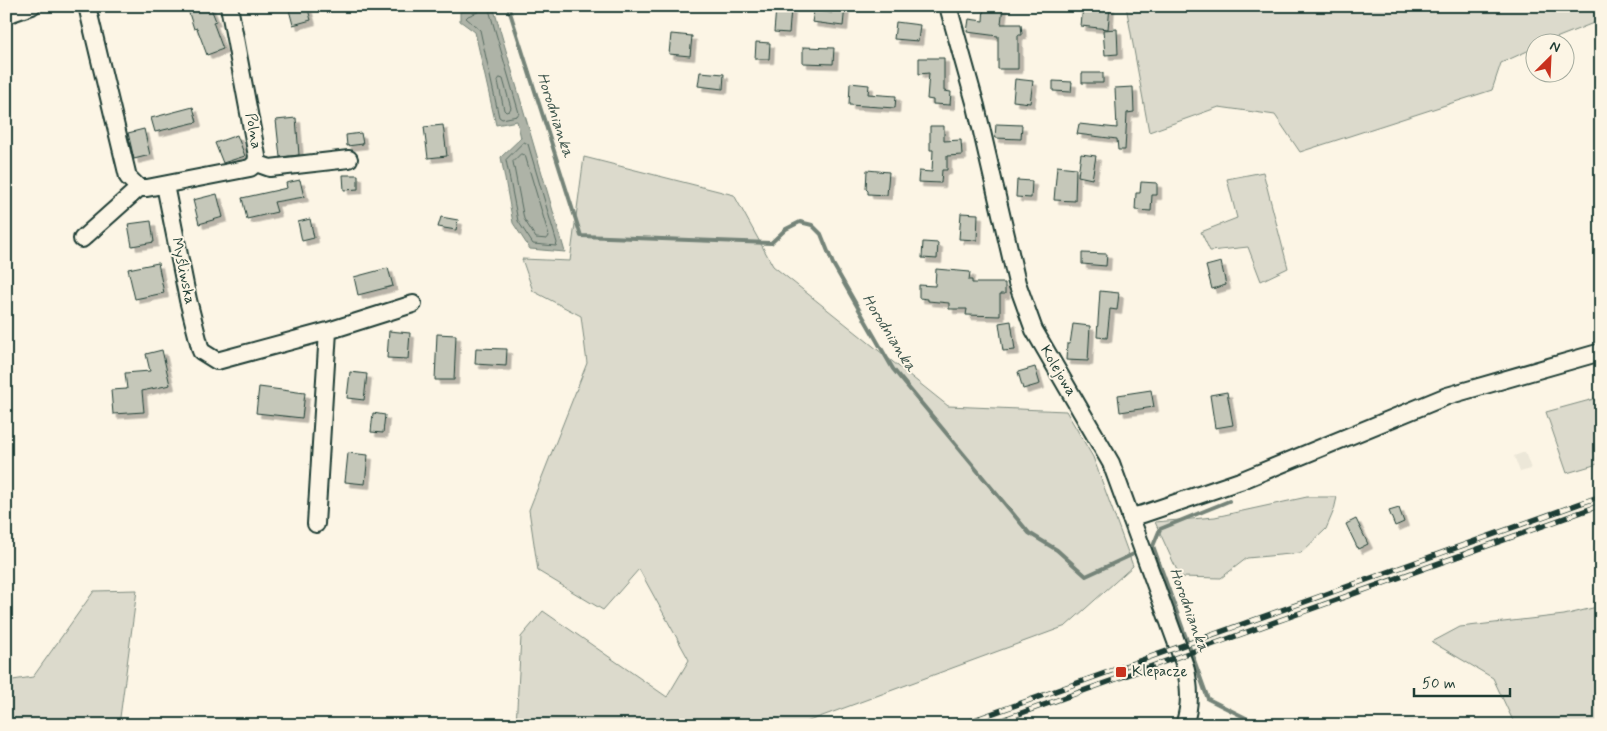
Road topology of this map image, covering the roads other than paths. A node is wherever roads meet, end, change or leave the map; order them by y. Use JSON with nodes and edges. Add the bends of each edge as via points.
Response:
{"nodes":[{"id":1,"x":32,"y":6,"type":"edge"},
{"id":2,"x":87,"y":6,"type":"edge"},
{"id":3,"x":230,"y":6,"type":"edge"},
{"id":4,"x":948,"y":6,"type":"edge"},
{"id":5,"x":6,"y":15,"type":"edge"},
{"id":6,"x":350,"y":158,"type":"dead end"},
{"id":7,"x":256,"y":164,"type":"junction"},
{"id":8,"x":165,"y":186,"type":"junction"},
{"id":9,"x":139,"y":188,"type":"junction"},
{"id":10,"x":82,"y":239,"type":"dead end"},
{"id":11,"x":413,"y":304,"type":"dead end"},
{"id":12,"x":328,"y":331,"type":"junction"},
{"id":13,"x":1601,"y":352,"type":"edge"},
{"id":14,"x":1130,"y":518,"type":"junction"},
{"id":15,"x":316,"y":524,"type":"dead end"},
{"id":16,"x":1184,"y":725,"type":"edge"}],
"edges":[{"from":1,"to":5,"type":"street"},
{"from":2,"to":9,"type":"street","via":[[128,178]]},
{"from":3,"to":7,"type":"street","name":"Polna"},
{"from":4,"to":14,"type":"street","name":"Kolejowa","via":[[1023,301],[1034,330],[1111,463]]},
{"from":6,"to":7,"type":"street","via":[[270,168]]},
{"from":7,"to":8,"type":"street","name":"Polna"},
{"from":8,"to":9,"type":"street"},
{"from":8,"to":12,"type":"street","name":"Myśliwska","via":[[201,351],[217,361]]},
{"from":9,"to":10,"type":"street"},
{"from":11,"to":12,"type":"street","name":"Myśliwska"},
{"from":12,"to":15,"type":"street"},
{"from":13,"to":14,"type":"street","via":[[1447,396],[1240,481]]},
{"from":14,"to":16,"type":"street","name":"Kolejowa","via":[[1188,676],[1189,712]]}]}
